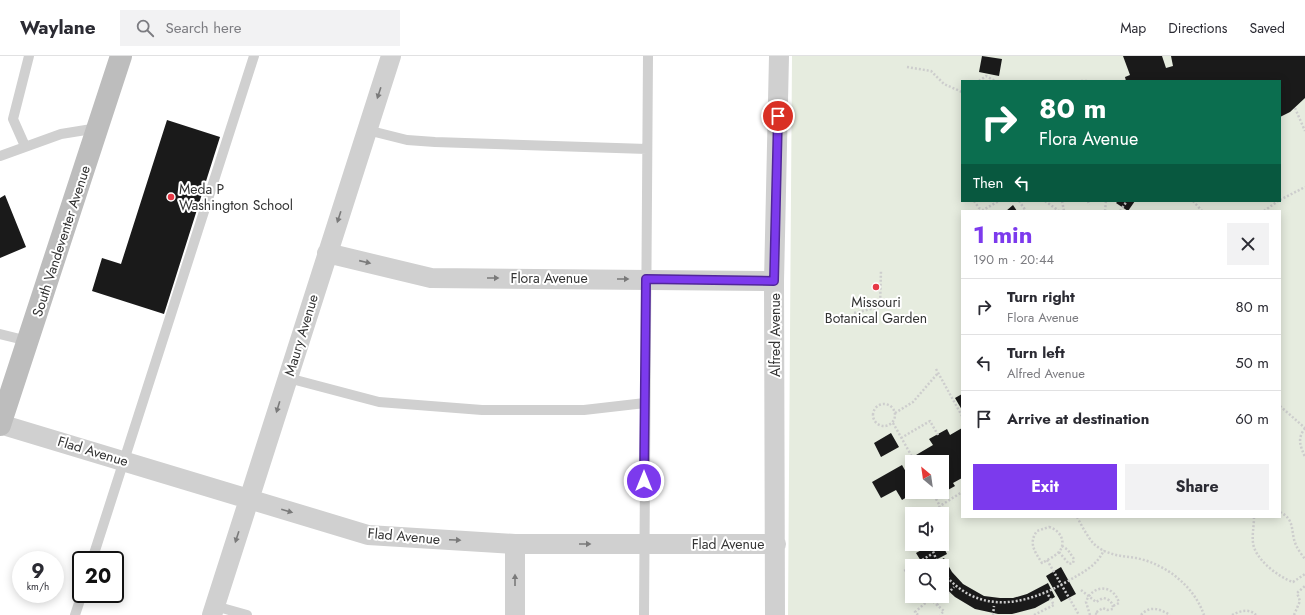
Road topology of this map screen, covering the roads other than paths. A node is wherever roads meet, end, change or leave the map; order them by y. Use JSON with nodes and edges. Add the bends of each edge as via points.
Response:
{"nodes":[{"id":1,"x":29,"y":56,"type":"edge"},
{"id":2,"x":121,"y":56,"type":"edge"},
{"id":3,"x":254,"y":56,"type":"edge"},
{"id":4,"x":391,"y":56,"type":"edge"},
{"id":5,"x":648,"y":56,"type":"edge"},
{"id":6,"x":779,"y":56,"type":"edge"},
{"id":7,"x":98,"y":128,"type":"junction"},
{"id":8,"x":367,"y":130,"type":"junction"},
{"id":9,"x":25,"y":146,"type":"junction"},
{"id":10,"x":647,"y":148,"type":"junction"},
{"id":11,"x":0,"y":156,"type":"edge"},
{"id":12,"x":327,"y":253,"type":"junction"},
{"id":13,"x":646,"y":279,"type":"junction"},
{"id":14,"x":774,"y":281,"type":"junction"},
{"id":15,"x":0,"y":334,"type":"edge"},
{"id":16,"x":28,"y":341,"type":"junction"},
{"id":17,"x":288,"y":378,"type":"junction"},
{"id":18,"x":645,"y":403,"type":"junction"},
{"id":19,"x":0,"y":424,"type":"edge"},
{"id":20,"x":124,"y":460,"type":"junction"},
{"id":21,"x":249,"y":500,"type":"junction"},
{"id":22,"x":515,"y":544,"type":"junction"},
{"id":23,"x":643,"y":544,"type":"junction"},
{"id":24,"x":776,"y":544,"type":"junction"},
{"id":25,"x":95,"y":551,"type":"edge"},
{"id":26,"x":79,"y":603,"type":"edge"},
{"id":27,"x":213,"y":610,"type":"edge"},
{"id":28,"x":75,"y":615,"type":"edge"},
{"id":29,"x":247,"y":615,"type":"edge"},
{"id":30,"x":514,"y":615,"type":"edge"},
{"id":31,"x":644,"y":615,"type":"edge"},
{"id":32,"x":775,"y":615,"type":"edge"}],
"edges":[{"from":1,"to":9,"type":"lane","via":[[13,119]]},
{"from":2,"to":7,"type":"main road","name":"South Vandeventer Avenue"},
{"from":3,"to":20,"type":"lane"},
{"from":4,"to":8,"type":"street","name":"Maury Avenue","one_way":true},
{"from":5,"to":10,"type":"lane"},
{"from":6,"to":14,"type":"street","name":"Alfred Avenue"},
{"from":7,"to":9,"type":"lane","via":[[62,134]]},
{"from":7,"to":16,"type":"main road","name":"South Vandeventer Avenue"},
{"from":8,"to":10,"type":"lane","via":[[407,140],[435,142]]},
{"from":8,"to":12,"type":"street","name":"Maury Avenue","one_way":true},
{"from":9,"to":11,"type":"lane"},
{"from":10,"to":13,"type":"lane"},
{"from":12,"to":13,"type":"street","name":"Flora Avenue","one_way":true,"via":[[431,278]]},
{"from":12,"to":17,"type":"street","name":"Maury Avenue"},
{"from":13,"to":14,"type":"street","name":"Flora Avenue"},
{"from":13,"to":18,"type":"lane"},
{"from":14,"to":24,"type":"street","name":"Alfred Avenue"},
{"from":15,"to":16,"type":"lane"},
{"from":16,"to":19,"type":"main road","name":"South Vandeventer Avenue"},
{"from":17,"to":18,"type":"lane","via":[[379,402],[482,410],[584,410]]},
{"from":17,"to":21,"type":"street","name":"Maury Avenue","one_way":true},
{"from":18,"to":23,"type":"lane"},
{"from":19,"to":20,"type":"street","name":"Flad Avenue"},
{"from":20,"to":21,"type":"street","name":"Flad Avenue"},
{"from":20,"to":25,"type":"lane"},
{"from":21,"to":22,"type":"street","name":"Flad Avenue","one_way":true,"via":[[368,535]]},
{"from":21,"to":27,"type":"street","name":"Maury Avenue","one_way":true},
{"from":22,"to":23,"type":"street","name":"Flad Avenue","one_way":true},
{"from":30,"to":22,"type":"street","one_way":true},
{"from":23,"to":24,"type":"street","name":"Flad Avenue"},
{"from":23,"to":31,"type":"lane"},
{"from":24,"to":32,"type":"street","name":"Alfred Avenue"},
{"from":26,"to":28,"type":"lane"},
{"from":27,"to":29,"type":"lane"}]}
